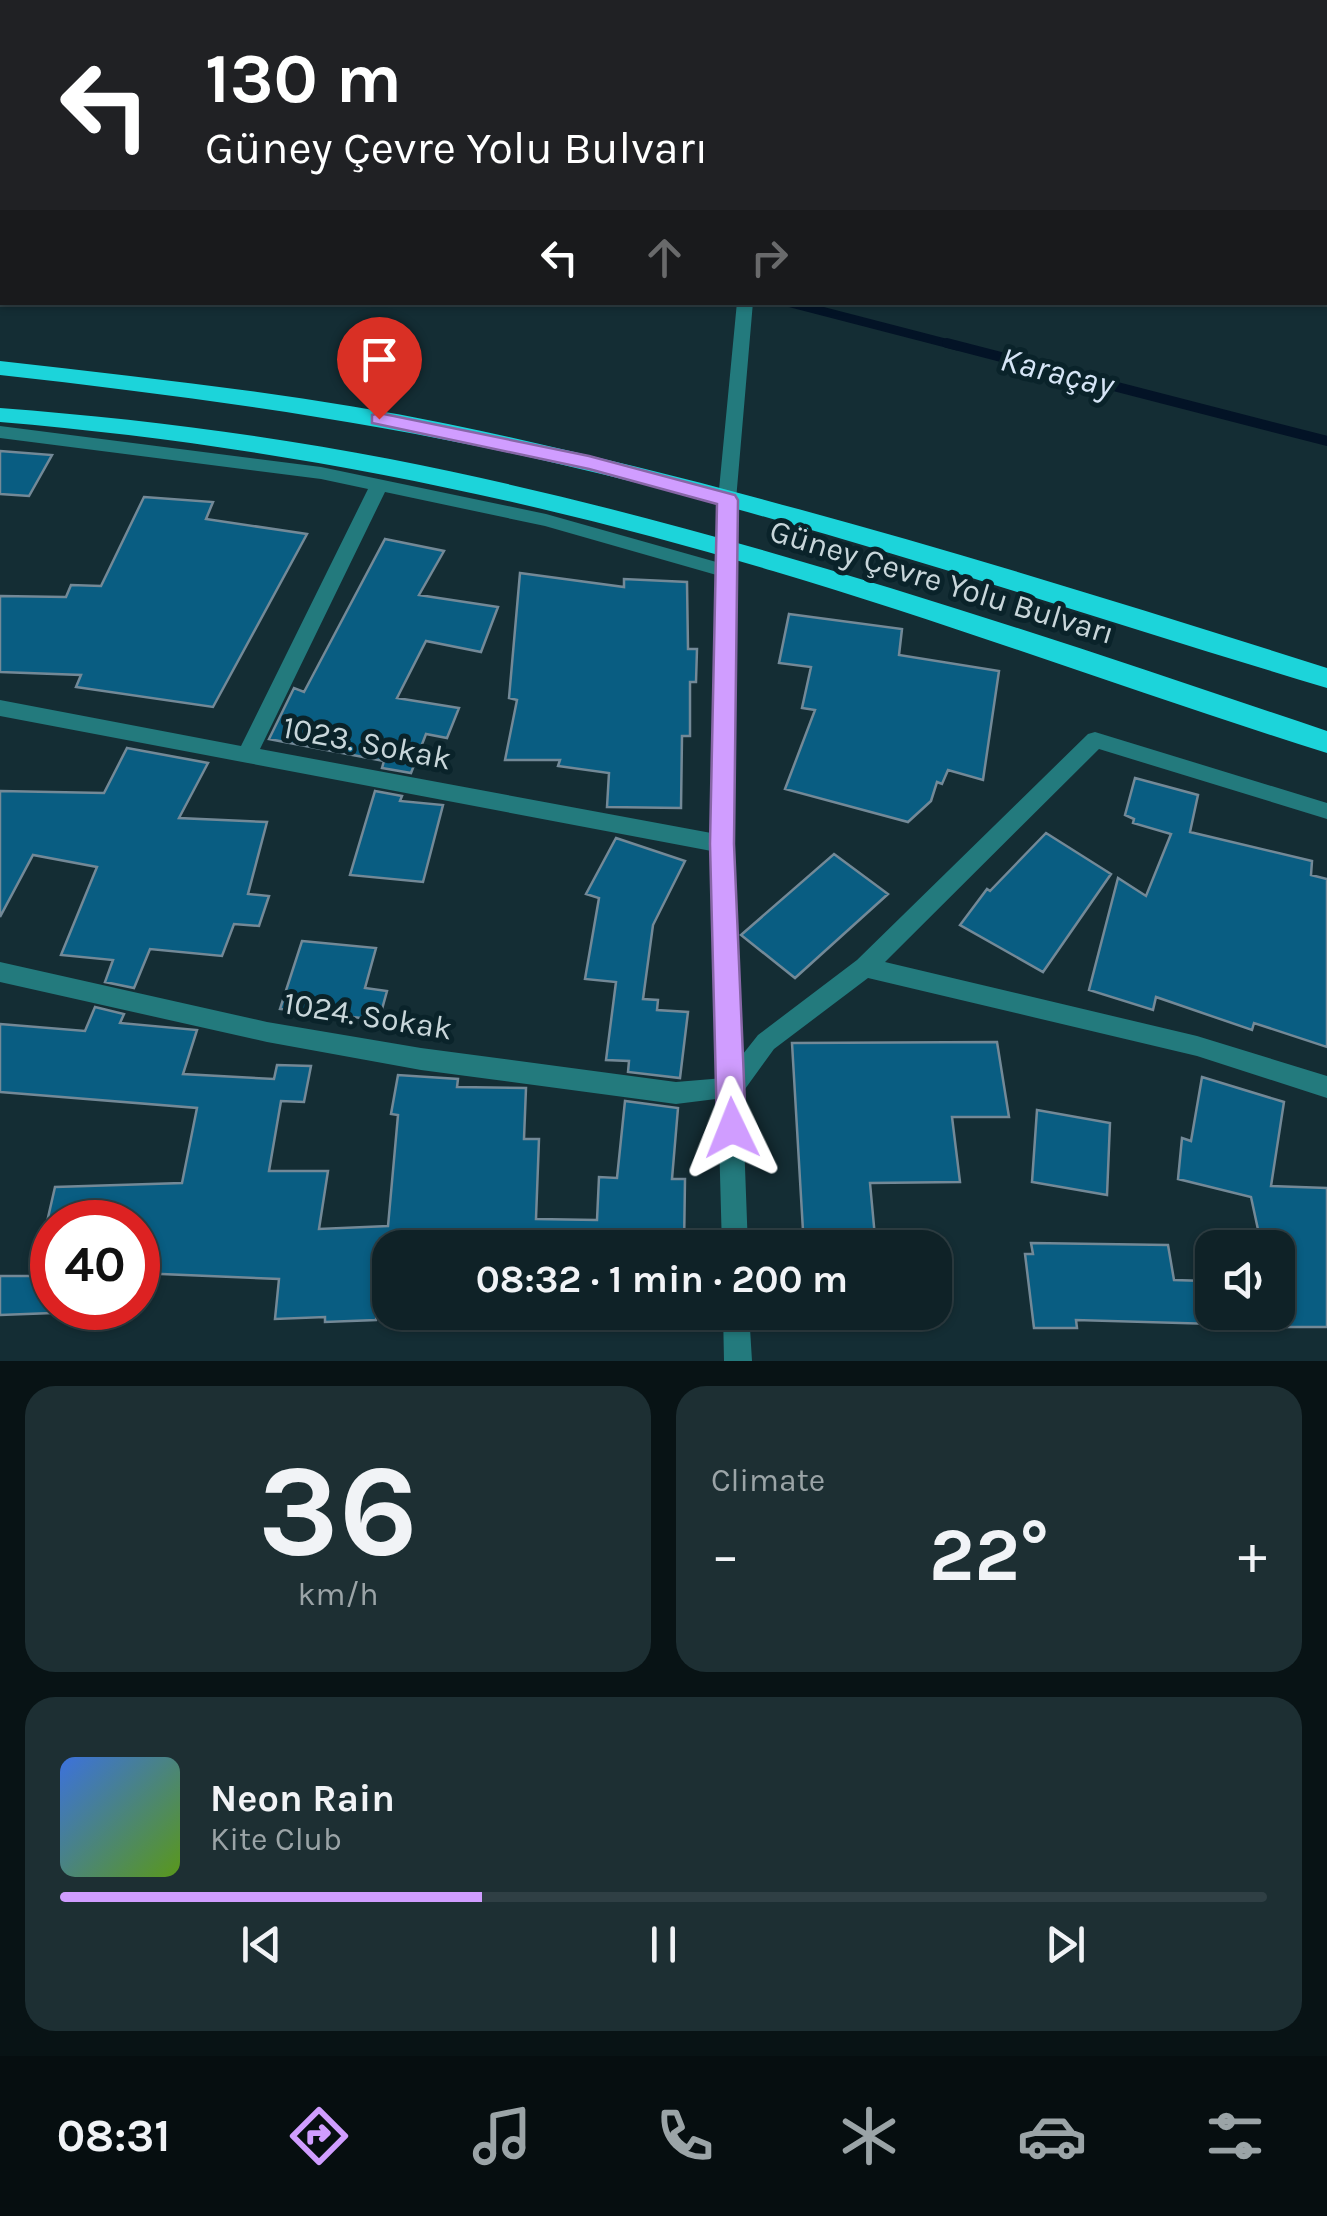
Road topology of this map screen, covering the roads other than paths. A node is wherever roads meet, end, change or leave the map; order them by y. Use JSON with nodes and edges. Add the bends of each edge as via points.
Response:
{"nodes":[{"id":1,"x":746,"y":305,"type":"edge"},
{"id":2,"x":0,"y":368,"type":"edge"},
{"id":3,"x":0,"y":415,"type":"edge"},
{"id":4,"x":0,"y":432,"type":"edge"},
{"id":5,"x":379,"y":485,"type":"junction"},
{"id":6,"x":727,"y":500,"type":"junction"},
{"id":7,"x":726,"y":560,"type":"junction"},
{"id":8,"x":1327,"y":678,"type":"edge"},
{"id":9,"x":0,"y":708,"type":"edge"},
{"id":10,"x":1327,"y":742,"type":"edge"},
{"id":11,"x":248,"y":753,"type":"junction"},
{"id":12,"x":1327,"y":811,"type":"edge"},
{"id":13,"x":722,"y":844,"type":"junction"},
{"id":14,"x":865,"y":966,"type":"junction"},
{"id":15,"x":0,"y":972,"type":"edge"},
{"id":16,"x":1327,"y":1087,"type":"edge"},
{"id":17,"x":730,"y":1088,"type":"junction"},
{"id":18,"x":734,"y":1230,"type":"edge"},
{"id":19,"x":737,"y":1330,"type":"edge"},
{"id":20,"x":738,"y":1361,"type":"edge"}],
"edges":[{"from":1,"to":6,"type":"street"},
{"from":2,"to":6,"type":"highway","name":"Güney Çevre Yolu Bulvarı","via":[[408,424]]},
{"from":3,"to":7,"type":"highway","name":"Güney Çevre Yolu Bulvarı","via":[[356,461],[464,483]]},
{"from":4,"to":5,"type":"street"},
{"from":5,"to":7,"type":"street"},
{"from":5,"to":11,"type":"street"},
{"from":6,"to":7,"type":"street"},
{"from":6,"to":8,"type":"highway","name":"Güney Çevre Yolu Bulvarı","via":[[995,572]]},
{"from":7,"to":10,"type":"highway","name":"Güney Çevre Yolu Bulvarı","via":[[1035,643]]},
{"from":7,"to":13,"type":"street"},
{"from":9,"to":11,"type":"street","name":"1023. Sokak"},
{"from":11,"to":13,"type":"street","name":"1023. Sokak"},
{"from":12,"to":14,"type":"street","via":[[1096,740]]},
{"from":13,"to":17,"type":"street"},
{"from":14,"to":16,"type":"street","via":[[1197,1046]]},
{"from":14,"to":17,"type":"street","via":[[766,1042]]},
{"from":15,"to":17,"type":"street","name":"1024. Sokak","via":[[268,1032],[421,1058],[676,1093]]},
{"from":17,"to":18,"type":"street"},
{"from":19,"to":20,"type":"street"}]}
